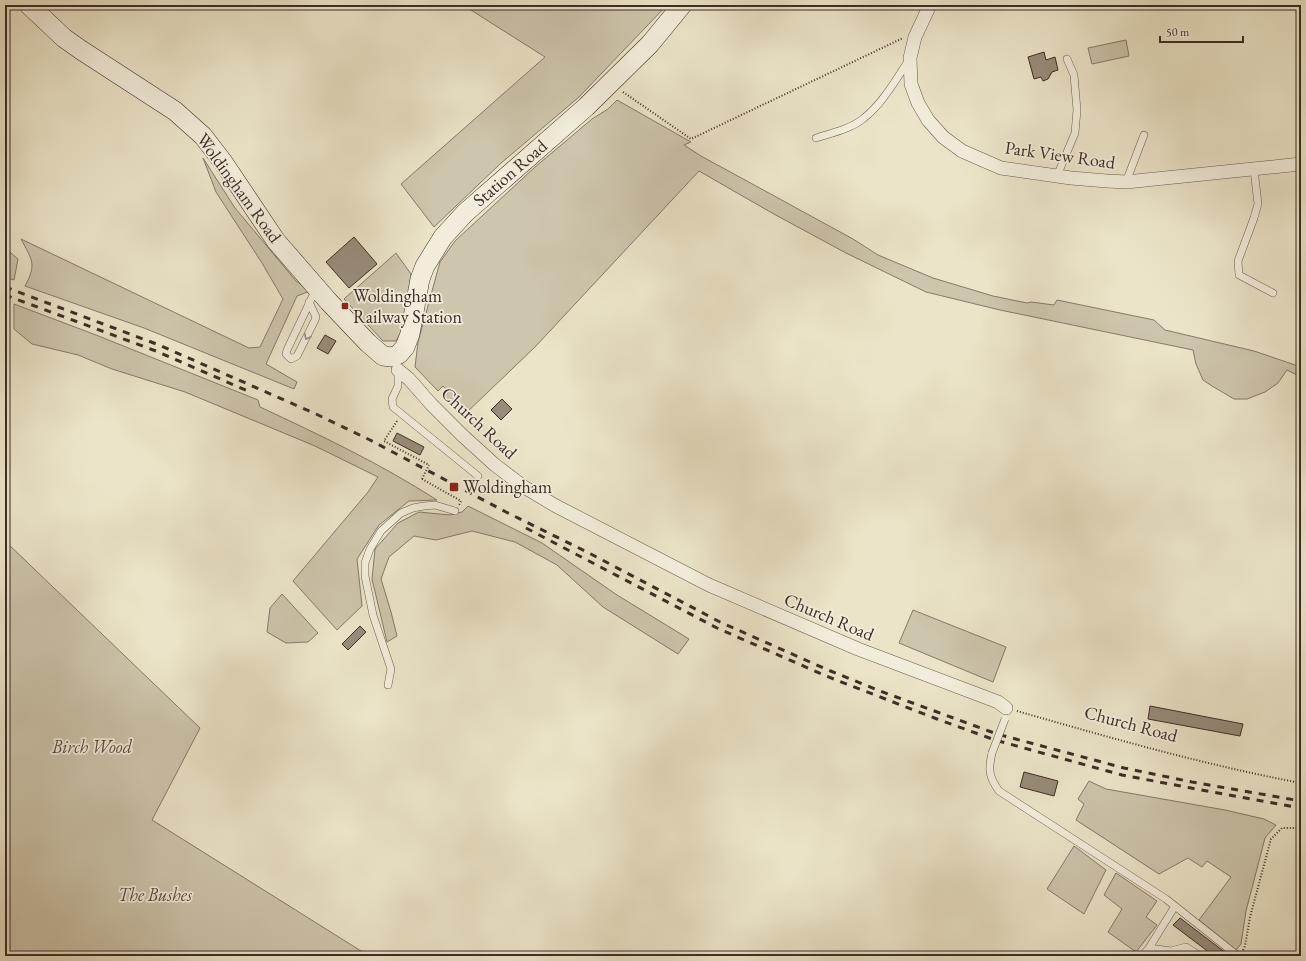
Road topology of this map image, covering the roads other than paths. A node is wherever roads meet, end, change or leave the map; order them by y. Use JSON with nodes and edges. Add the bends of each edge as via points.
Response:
{"nodes":[{"id":1,"x":682,"y":5,"type":"edge"},
{"id":2,"x":930,"y":5,"type":"edge"},
{"id":3,"x":36,"y":8,"type":"edge"},
{"id":4,"x":910,"y":58,"type":"junction"},
{"id":5,"x":1067,"y":59,"type":"dead end"},
{"id":6,"x":1144,"y":135,"type":"dead end"},
{"id":7,"x":816,"y":138,"type":"dead end"},
{"id":8,"x":1301,"y":164,"type":"edge"},
{"id":9,"x":1254,"y":169,"type":"junction"},
{"id":10,"x":1057,"y":176,"type":"junction"},
{"id":11,"x":1126,"y":182,"type":"junction"},
{"id":12,"x":1273,"y":293,"type":"dead end"},
{"id":13,"x":313,"y":295,"type":"junction"},
{"id":14,"x":396,"y":363,"type":"junction"},
{"id":15,"x":478,"y":476,"type":"dead end"},
{"id":16,"x":456,"y":511,"type":"road end"},
{"id":17,"x":388,"y":685,"type":"dead end"},
{"id":18,"x":1005,"y":714,"type":"joint"},
{"id":19,"x":1175,"y":906,"type":"junction"},
{"id":20,"x":1149,"y":948,"type":"junction"},
{"id":21,"x":1164,"y":953,"type":"edge"},
{"id":22,"x":1240,"y":954,"type":"edge"},
{"id":23,"x":1144,"y":956,"type":"edge"},
{"id":24,"x":1200,"y":956,"type":"edge"}],
"edges":[{"from":1,"to":14,"type":"street","name":"Station Road","via":[[650,44],[586,107],[465,213],[442,237],[420,279],[407,343]]},
{"from":2,"to":4,"type":"street","name":"Park View Road","via":[[915,37]]},
{"from":3,"to":13,"type":"street","name":"Woldingham Road","via":[[64,38],[175,111],[203,136]]},
{"from":4,"to":7,"type":"lane","via":[[877,105],[864,118],[852,126]]},
{"from":4,"to":10,"type":"street","name":"Park View Road","via":[[911,84],[918,103],[928,120],[943,137],[962,151],[1001,168]]},
{"from":5,"to":10,"type":"lane","via":[[1074,75],[1077,110],[1074,133]]},
{"from":6,"to":11,"type":"lane"},
{"from":8,"to":9,"type":"street","name":"Park View Road"},
{"from":9,"to":11,"type":"street","name":"Park View Road"},
{"from":9,"to":12,"type":"lane","via":[[1258,204],[1238,261],[1239,274]]},
{"from":10,"to":11,"type":"street","name":"Park View Road"},
{"from":13,"to":13,"type":"lane","one_way":true,"via":[[315,320],[297,356],[291,358],[286,352]]},
{"from":13,"to":14,"type":"street","name":"Woldingham Road","via":[[334,308],[381,354]]},
{"from":14,"to":15,"type":"lane","via":[[398,386],[392,399],[393,407]]},
{"from":14,"to":18,"type":"street","name":"Church Road","via":[[430,404],[495,465],[524,487],[556,506],[708,585],[858,649],[998,702]]},
{"from":16,"to":17,"type":"lane","via":[[435,505],[413,508],[401,513],[381,531],[370,549],[365,563],[365,576],[373,615],[391,670]]},
{"from":18,"to":19,"type":"lane","bridge":true,"via":[[990,764],[993,783],[999,791]]},
{"from":19,"to":20,"type":"lane"},
{"from":19,"to":22,"type":"lane"},
{"from":20,"to":21,"type":"lane"},
{"from":20,"to":23,"type":"lane"},
{"from":21,"to":24,"type":"lane","via":[[1186,947]]}]}
